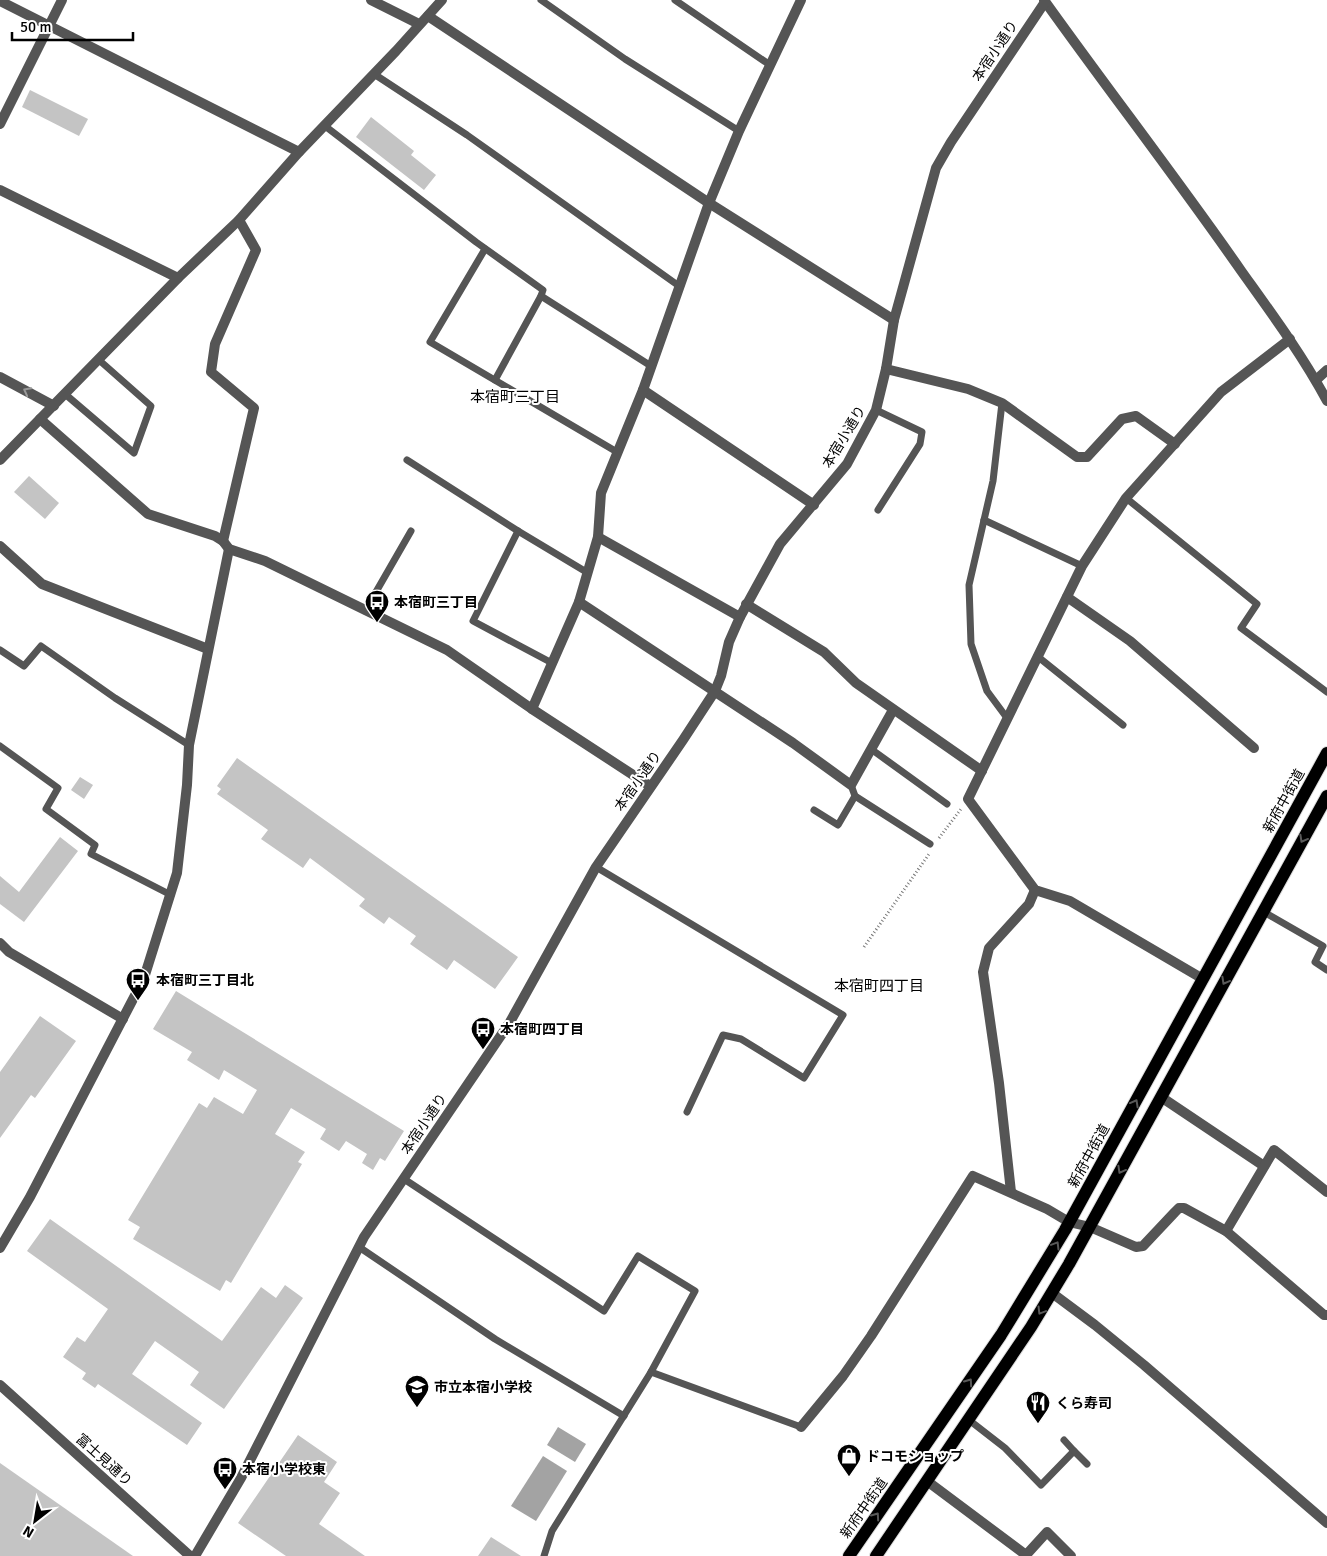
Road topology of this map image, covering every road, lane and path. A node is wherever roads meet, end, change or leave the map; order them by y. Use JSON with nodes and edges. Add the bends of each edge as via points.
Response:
{"nodes":[{"id":1,"x":62,"y":0,"type":"edge"},
{"id":2,"x":371,"y":0,"type":"edge"},
{"id":3,"x":442,"y":0,"type":"edge"},
{"id":4,"x":541,"y":0,"type":"edge"},
{"id":5,"x":675,"y":0,"type":"edge"},
{"id":6,"x":801,"y":0,"type":"edge"},
{"id":7,"x":0,"y":1,"type":"edge"},
{"id":8,"x":1044,"y":1,"type":"edge"},
{"id":9,"x":428,"y":16,"type":"junction"},
{"id":10,"x":420,"y":24,"type":"junction"},
{"id":11,"x":49,"y":26,"type":"junction"},
{"id":12,"x":770,"y":65,"type":"junction"},
{"id":13,"x":374,"y":74,"type":"junction"},
{"id":14,"x":0,"y":124,"type":"edge"},
{"id":15,"x":325,"y":126,"type":"junction"},
{"id":16,"x":738,"y":131,"type":"junction"},
{"id":17,"x":300,"y":152,"type":"junction"},
{"id":18,"x":0,"y":190,"type":"edge"},
{"id":19,"x":709,"y":203,"type":"junction"},
{"id":20,"x":239,"y":220,"type":"junction"},
{"id":21,"x":486,"y":248,"type":"junction"},
{"id":22,"x":178,"y":278,"type":"junction"},
{"id":23,"x":679,"y":286,"type":"junction"},
{"id":24,"x":541,"y":296,"type":"junction"},
{"id":25,"x":894,"y":320,"type":"junction"},
{"id":26,"x":1290,"y":339,"type":"junction"},
{"id":27,"x":99,"y":360,"type":"junction"},
{"id":28,"x":651,"y":366,"type":"junction"},
{"id":29,"x":886,"y":369,"type":"junction"},
{"id":30,"x":1327,"y":370,"type":"edge"},
{"id":31,"x":0,"y":377,"type":"edge"},
{"id":32,"x":494,"y":380,"type":"junction"},
{"id":33,"x":1316,"y":380,"type":"junction"},
{"id":34,"x":643,"y":390,"type":"junction"},
{"id":35,"x":65,"y":394,"type":"junction"},
{"id":36,"x":1327,"y":402,"type":"edge"},
{"id":37,"x":1002,"y":403,"type":"junction"},
{"id":38,"x":54,"y":406,"type":"junction"},
{"id":39,"x":876,"y":410,"type":"junction"},
{"id":40,"x":40,"y":419,"type":"junction"},
{"id":41,"x":1176,"y":444,"type":"junction"},
{"id":42,"x":617,"y":452,"type":"junction"},
{"id":43,"x":0,"y":460,"type":"edge"},
{"id":44,"x":407,"y":460,"type":"dead end"},
{"id":45,"x":1126,"y":498,"type":"junction"},
{"id":46,"x":814,"y":505,"type":"junction"},
{"id":47,"x":878,"y":510,"type":"dead end"},
{"id":48,"x":984,"y":520,"type":"junction"},
{"id":49,"x":411,"y":531,"type":"dead end"},
{"id":50,"x":518,"y":531,"type":"junction"},
{"id":51,"x":598,"y":537,"type":"junction"},
{"id":52,"x":226,"y":545,"type":"junction"},
{"id":53,"x":0,"y":546,"type":"edge"},
{"id":54,"x":1082,"y":566,"type":"junction"},
{"id":55,"x":588,"y":573,"type":"junction"},
{"id":56,"x":1067,"y":596,"type":"junction"},
{"id":57,"x":579,"y":602,"type":"junction"},
{"id":58,"x":746,"y":604,"type":"junction"},
{"id":59,"x":365,"y":611,"type":"junction"},
{"id":60,"x":740,"y":617,"type":"junction"},
{"id":61,"x":208,"y":649,"type":"junction"},
{"id":62,"x":0,"y":650,"type":"edge"},
{"id":63,"x":1037,"y":656,"type":"junction"},
{"id":64,"x":552,"y":663,"type":"junction"},
{"id":65,"x":715,"y":691,"type":"junction"},
{"id":66,"x":1327,"y":692,"type":"edge"},
{"id":67,"x":532,"y":709,"type":"junction"},
{"id":68,"x":893,"y":710,"type":"junction"},
{"id":69,"x":1007,"y":718,"type":"junction"},
{"id":70,"x":1123,"y":725,"type":"dead end"},
{"id":71,"x":190,"y":744,"type":"junction"},
{"id":72,"x":0,"y":746,"type":"edge"},
{"id":73,"x":1254,"y":748,"type":"dead end"},
{"id":74,"x":871,"y":749,"type":"junction"},
{"id":75,"x":1327,"y":753,"type":"edge"},
{"id":76,"x":982,"y":771,"type":"junction"},
{"id":77,"x":851,"y":785,"type":"junction"},
{"id":78,"x":650,"y":786,"type":"junction"},
{"id":79,"x":855,"y":796,"type":"junction"},
{"id":80,"x":1327,"y":796,"type":"edge"},
{"id":81,"x":968,"y":799,"type":"junction"},
{"id":82,"x":947,"y":804,"type":"dead end"},
{"id":83,"x":814,"y":810,"type":"dead end"},
{"id":84,"x":933,"y":845,"type":"junction"},
{"id":85,"x":596,"y":867,"type":"junction"},
{"id":86,"x":1035,"y":890,"type":"junction"},
{"id":87,"x":171,"y":895,"type":"junction"},
{"id":88,"x":1264,"y":912,"type":"junction"},
{"id":89,"x":0,"y":944,"type":"edge"},
{"id":90,"x":864,"y":947,"type":"dead end"},
{"id":91,"x":1327,"y":970,"type":"edge"},
{"id":92,"x":1203,"y":979,"type":"junction"},
{"id":93,"x":123,"y":1019,"type":"junction"},
{"id":94,"x":1161,"y":1097,"type":"junction"},
{"id":95,"x":687,"y":1112,"type":"dead end"},
{"id":96,"x":1264,"y":1166,"type":"junction"},
{"id":97,"x":404,"y":1179,"type":"junction"},
{"id":98,"x":1011,"y":1192,"type":"junction"},
{"id":99,"x":1327,"y":1192,"type":"edge"},
{"id":100,"x":1069,"y":1222,"type":"junction"},
{"id":101,"x":1090,"y":1227,"type":"junction"},
{"id":102,"x":1226,"y":1231,"type":"junction"},
{"id":103,"x":359,"y":1247,"type":"junction"},
{"id":104,"x":0,"y":1248,"type":"edge"},
{"id":105,"x":1052,"y":1293,"type":"junction"},
{"id":106,"x":1327,"y":1315,"type":"edge"},
{"id":107,"x":651,"y":1372,"type":"junction"},
{"id":108,"x":0,"y":1384,"type":"edge"},
{"id":109,"x":624,"y":1416,"type":"junction"},
{"id":110,"x":969,"y":1420,"type":"junction"},
{"id":111,"x":800,"y":1427,"type":"joint"},
{"id":112,"x":1064,"y":1440,"type":"dead end"},
{"id":113,"x":1074,"y":1451,"type":"junction"},
{"id":114,"x":1087,"y":1464,"type":"dead end"},
{"id":115,"x":927,"y":1481,"type":"junction"},
{"id":116,"x":1327,"y":1523,"type":"edge"},
{"id":117,"x":190,"y":1556,"type":"edge"},
{"id":118,"x":195,"y":1556,"type":"edge"},
{"id":119,"x":544,"y":1556,"type":"edge"},
{"id":120,"x":849,"y":1556,"type":"edge"},
{"id":121,"x":876,"y":1556,"type":"edge"},
{"id":122,"x":1026,"y":1556,"type":"edge"},
{"id":123,"x":1071,"y":1556,"type":"edge"}],
"edges":[{"from":1,"to":11,"type":"street"},
{"from":2,"to":10,"type":"street"},
{"from":3,"to":9,"type":"street"},
{"from":4,"to":16,"type":"lane","via":[[625,59]]},
{"from":5,"to":12,"type":"lane"},
{"from":6,"to":12,"type":"street"},
{"from":7,"to":11,"type":"street"},
{"from":8,"to":25,"type":"street","name":"本宿小通り","via":[[936,168]]},
{"from":8,"to":26,"type":"street"},
{"from":9,"to":10,"type":"street"},
{"from":9,"to":19,"type":"street"},
{"from":10,"to":13,"type":"street"},
{"from":11,"to":14,"type":"street"},
{"from":11,"to":17,"type":"street"},
{"from":12,"to":16,"type":"street"},
{"from":13,"to":15,"type":"street"},
{"from":13,"to":23,"type":"lane","via":[[467,135]]},
{"from":15,"to":17,"type":"street"},
{"from":15,"to":21,"type":"lane"},
{"from":16,"to":19,"type":"street"},
{"from":17,"to":20,"type":"street"},
{"from":18,"to":22,"type":"street"},
{"from":19,"to":23,"type":"street"},
{"from":19,"to":25,"type":"street"},
{"from":20,"to":22,"type":"street"},
{"from":20,"to":52,"type":"street","via":[[256,250],[215,344],[210,372],[254,408]]},
{"from":21,"to":24,"type":"lane","via":[[543,290]]},
{"from":21,"to":32,"type":"lane","via":[[430,342]]},
{"from":22,"to":27,"type":"street"},
{"from":23,"to":28,"type":"street"},
{"from":24,"to":28,"type":"lane"},
{"from":24,"to":32,"type":"lane"},
{"from":25,"to":29,"type":"street","name":"本宿小通り"},
{"from":26,"to":33,"type":"street"},
{"from":26,"to":41,"type":"street","via":[[1221,392]]},
{"from":27,"to":35,"type":"street"},
{"from":27,"to":35,"type":"lane","via":[[152,406],[134,453]]},
{"from":28,"to":34,"type":"street"},
{"from":29,"to":37,"type":"street","via":[[968,389]]},
{"from":29,"to":39,"type":"street","name":"本宿小通り"},
{"from":30,"to":33,"type":"street"},
{"from":38,"to":31,"type":"street","one_way":true},
{"from":32,"to":42,"type":"lane"},
{"from":33,"to":36,"type":"street"},
{"from":34,"to":42,"type":"street"},
{"from":34,"to":46,"type":"street"},
{"from":35,"to":38,"type":"street"},
{"from":37,"to":41,"type":"street","via":[[1077,456],[1087,457],[1122,419],[1136,416]]},
{"from":37,"to":48,"type":"lane","via":[[993,481]]},
{"from":38,"to":40,"type":"street"},
{"from":39,"to":46,"type":"street","name":"本宿小通り","via":[[847,464]]},
{"from":39,"to":47,"type":"lane","via":[[922,432],[920,444]]},
{"from":40,"to":43,"type":"street"},
{"from":40,"to":52,"type":"street","via":[[148,514],[215,536]]},
{"from":41,"to":45,"type":"street"},
{"from":42,"to":51,"type":"street","via":[[602,493]]},
{"from":44,"to":50,"type":"lane"},
{"from":45,"to":54,"type":"street"},
{"from":45,"to":66,"type":"lane","via":[[1257,604],[1241,628]]},
{"from":46,"to":58,"type":"street","name":"本宿小通り","via":[[780,544]]},
{"from":48,"to":54,"type":"lane"},
{"from":48,"to":69,"type":"lane","via":[[970,585],[971,644],[987,691]]},
{"from":49,"to":59,"type":"lane"},
{"from":50,"to":55,"type":"lane"},
{"from":50,"to":64,"type":"lane","via":[[473,621]]},
{"from":51,"to":55,"type":"street"},
{"from":51,"to":60,"type":"street"},
{"from":52,"to":59,"type":"street"},
{"from":52,"to":61,"type":"street"},
{"from":53,"to":61,"type":"street","via":[[42,584]]},
{"from":54,"to":56,"type":"street"},
{"from":55,"to":57,"type":"street"},
{"from":56,"to":63,"type":"street"},
{"from":56,"to":73,"type":"street","via":[[1130,641]]},
{"from":57,"to":64,"type":"street"},
{"from":57,"to":65,"type":"street"},
{"from":58,"to":60,"type":"street","name":"本宿小通り"},
{"from":58,"to":68,"type":"street","via":[[824,652],[856,683]]},
{"from":59,"to":67,"type":"street","via":[[447,650]]},
{"from":60,"to":65,"type":"street","name":"本宿小通り"},
{"from":61,"to":71,"type":"street"},
{"from":62,"to":71,"type":"lane","via":[[24,666],[41,646],[115,698]]},
{"from":63,"to":69,"type":"street"},
{"from":63,"to":70,"type":"lane"},
{"from":64,"to":67,"type":"street"},
{"from":65,"to":77,"type":"street"},
{"from":65,"to":78,"type":"street","name":"本宿小通り"},
{"from":67,"to":78,"type":"street"},
{"from":68,"to":74,"type":"street"},
{"from":68,"to":76,"type":"street"},
{"from":69,"to":76,"type":"street"},
{"from":71,"to":87,"type":"street","via":[[177,873]]},
{"from":72,"to":87,"type":"lane","via":[[58,788],[46,809],[95,845],[91,854]]},
{"from":74,"to":77,"type":"street"},
{"from":74,"to":82,"type":"lane"},
{"from":75,"to":92,"type":"main road","name":"新府中街道"},
{"from":76,"to":81,"type":"street"},
{"from":77,"to":79,"type":"lane"},
{"from":78,"to":85,"type":"street","name":"本宿小通り"},
{"from":79,"to":83,"type":"lane","via":[[838,825]]},
{"from":79,"to":84,"type":"lane"},
{"from":80,"to":88,"type":"main road","one_way":true},
{"from":81,"to":84,"type":"path"},
{"from":81,"to":86,"type":"street"},
{"from":84,"to":90,"type":"path"},
{"from":85,"to":95,"type":"lane","via":[[843,1015],[804,1078],[741,1039],[723,1035]]},
{"from":85,"to":97,"type":"street","name":"本宿小通り","via":[[510,1022]]},
{"from":86,"to":92,"type":"street","via":[[1070,901]]},
{"from":86,"to":98,"type":"street","via":[[1029,904],[989,948],[983,972]]},
{"from":87,"to":93,"type":"street","via":[[144,978]]},
{"from":88,"to":91,"type":"lane","via":[[1323,946],[1315,962]]},
{"from":88,"to":94,"type":"main road","one_way":true},
{"from":89,"to":93,"type":"street"},
{"from":100,"to":92,"type":"main road","name":"新府中街道","one_way":true},
{"from":93,"to":104,"type":"street"},
{"from":94,"to":96,"type":"street"},
{"from":94,"to":101,"type":"main road","one_way":true},
{"from":96,"to":99,"type":"street","via":[[1274,1150]]},
{"from":96,"to":102,"type":"street"},
{"from":97,"to":103,"type":"street","name":"本宿小通り"},
{"from":97,"to":107,"type":"lane","via":[[604,1311],[638,1256],[695,1291]]},
{"from":98,"to":100,"type":"street"},
{"from":98,"to":111,"type":"street","via":[[973,1176],[872,1336]]},
{"from":100,"to":101,"type":"street"},
{"from":120,"to":100,"type":"main road","name":"新府中街道","one_way":true,"via":[[1001,1336]]},
{"from":101,"to":102,"type":"street","via":[[1136,1247],[1143,1246],[1179,1208],[1184,1208]]},
{"from":101,"to":105,"type":"main road"},
{"from":102,"to":106,"type":"street"},
{"from":103,"to":109,"type":"lane","via":[[495,1339]]},
{"from":103,"to":118,"type":"street","name":"本宿小通り","via":[[241,1478]]},
{"from":105,"to":110,"type":"main road","one_way":true},
{"from":105,"to":116,"type":"street","via":[[1144,1365]]},
{"from":107,"to":109,"type":"lane"},
{"from":107,"to":111,"type":"lane"},
{"from":108,"to":117,"type":"street","name":"富士見通り"},
{"from":109,"to":119,"type":"lane","via":[[552,1531]]},
{"from":110,"to":113,"type":"lane","via":[[1005,1448],[1041,1485]]},
{"from":110,"to":115,"type":"main road"},
{"from":112,"to":113,"type":"lane"},
{"from":113,"to":114,"type":"lane"},
{"from":115,"to":121,"type":"main road"},
{"from":115,"to":122,"type":"street"},
{"from":122,"to":123,"type":"street","via":[[1047,1532]]}]}
